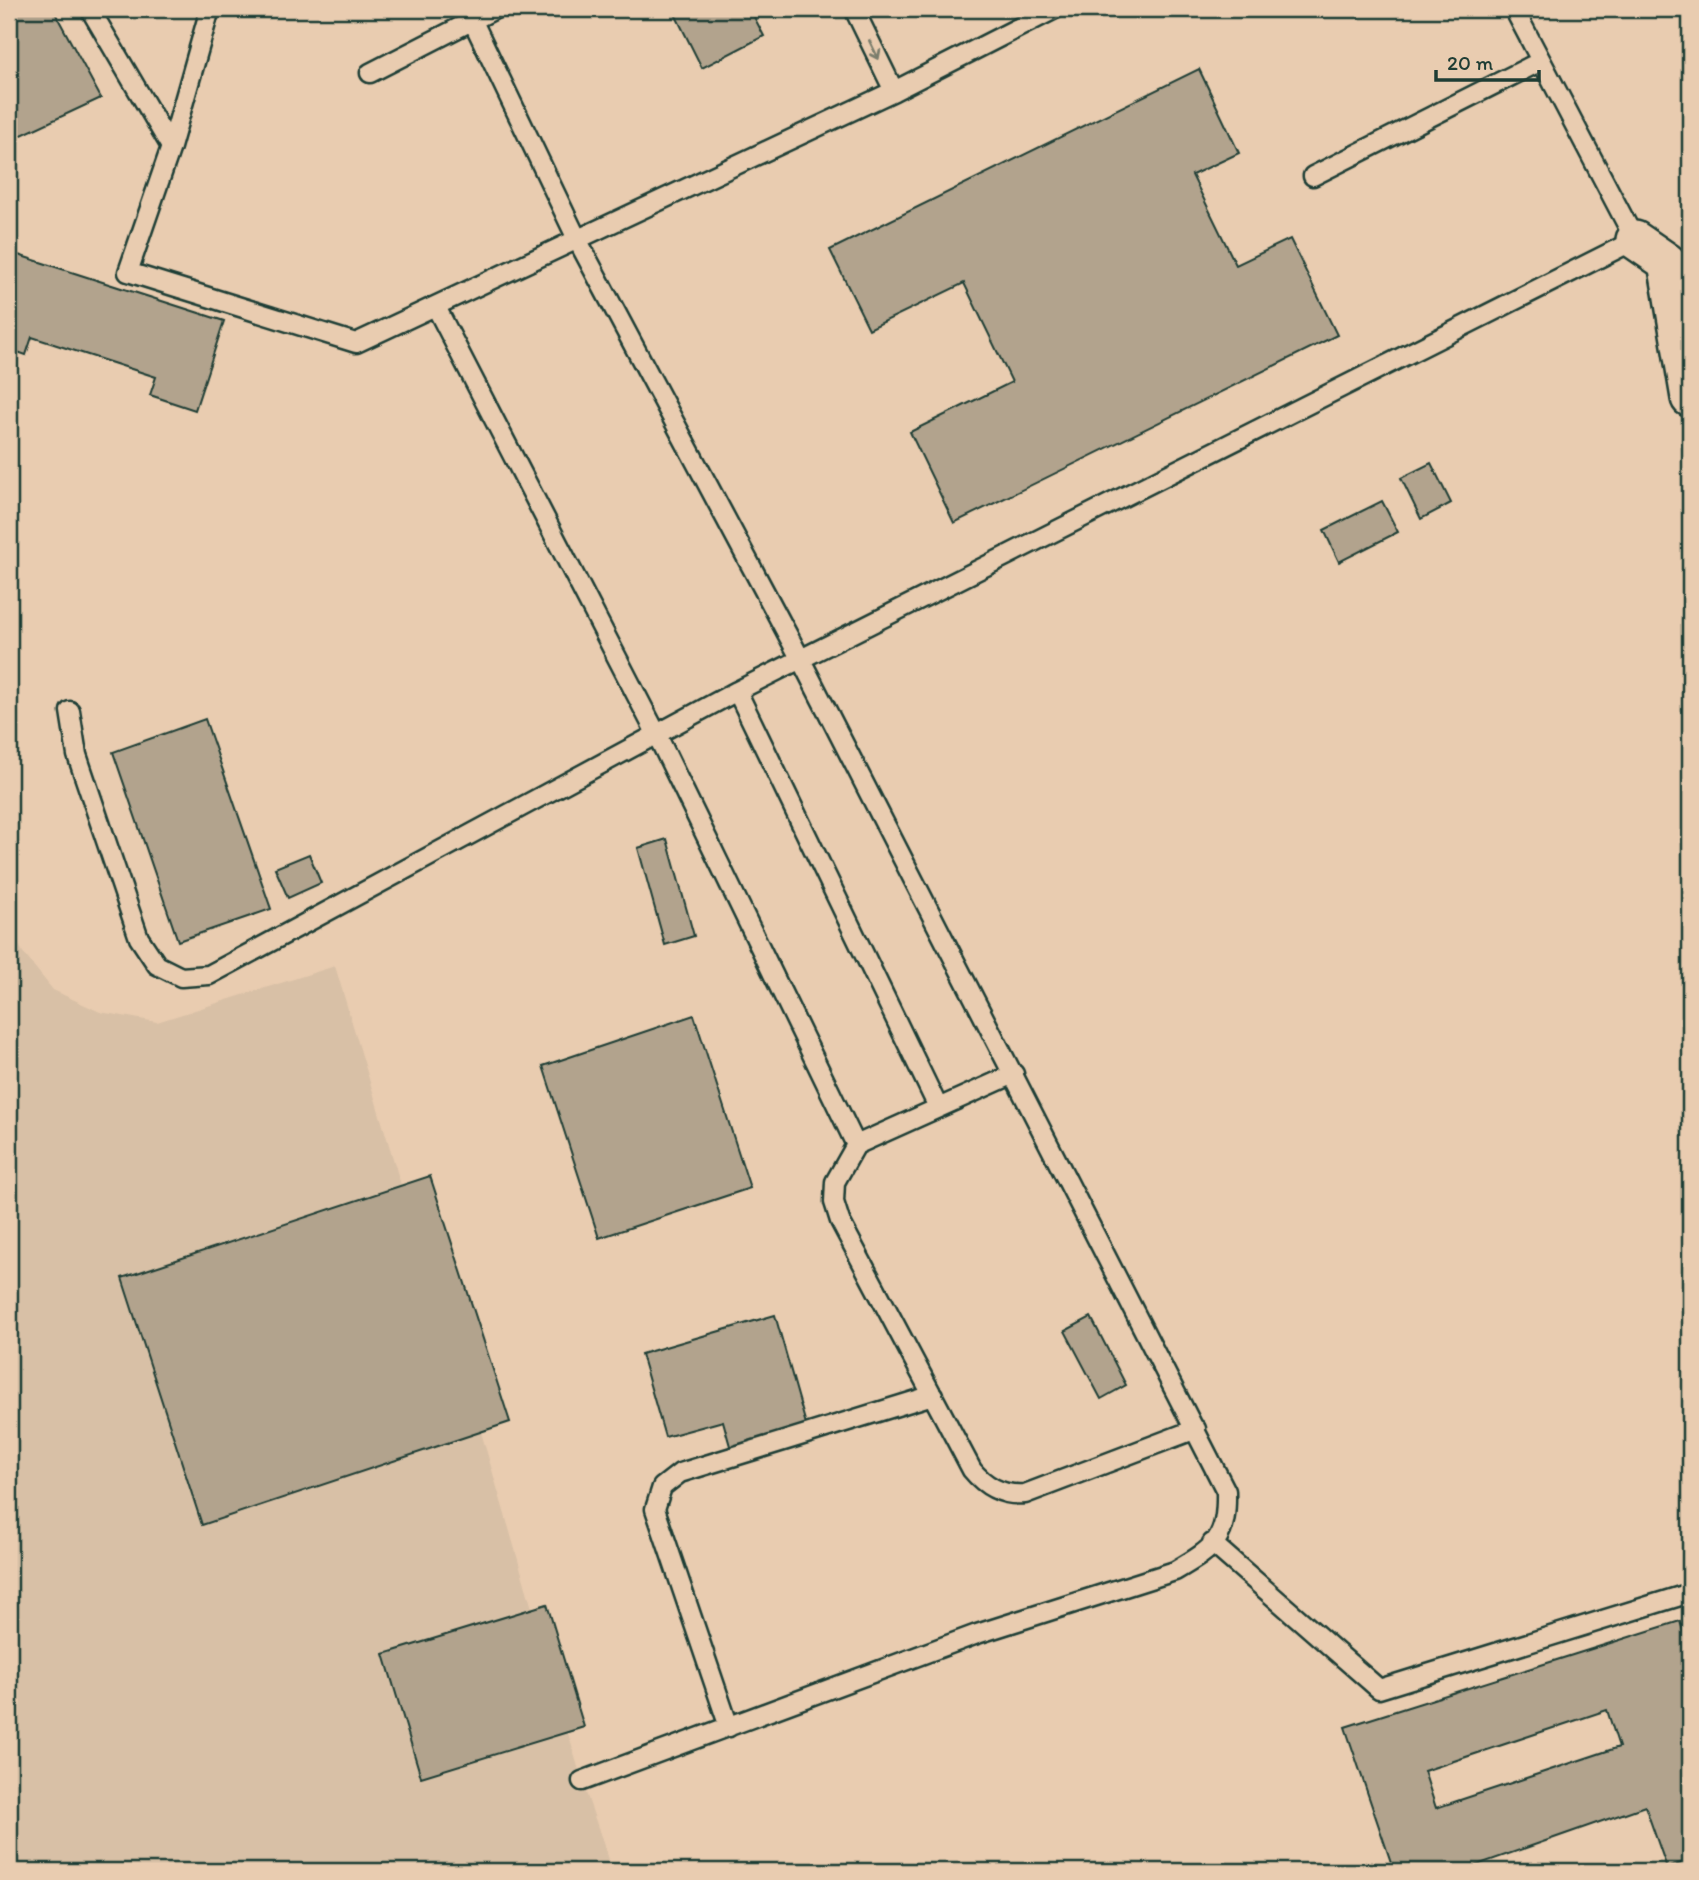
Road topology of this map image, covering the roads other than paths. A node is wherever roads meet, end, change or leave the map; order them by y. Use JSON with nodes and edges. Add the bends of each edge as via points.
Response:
{"nodes":[{"id":1,"x":90,"y":9,"type":"edge"},
{"id":2,"x":209,"y":9,"type":"edge"},
{"id":3,"x":495,"y":9,"type":"edge"},
{"id":4,"x":854,"y":9,"type":"edge"},
{"id":5,"x":1055,"y":9,"type":"edge"},
{"id":6,"x":1514,"y":9,"type":"edge"},
{"id":7,"x":1033,"y":14,"type":"edge"},
{"id":8,"x":470,"y":15,"type":"edge"},
{"id":9,"x":1541,"y":61,"type":"junction"},
{"id":10,"x":370,"y":73,"type":"dead end"},
{"id":11,"x":894,"y":91,"type":"junction"},
{"id":12,"x":171,"y":147,"type":"junction"},
{"id":13,"x":1313,"y":176,"type":"dead end"},
{"id":14,"x":1635,"y":240,"type":"junction"},
{"id":15,"x":578,"y":242,"type":"junction"},
{"id":16,"x":436,"y":307,"type":"junction"},
{"id":17,"x":1690,"y":398,"type":"edge"},
{"id":18,"x":800,"y":658,"type":"junction"},
{"id":19,"x":737,"y":691,"type":"junction"},
{"id":20,"x":70,"y":711,"type":"dead end"},
{"id":21,"x":656,"y":733,"type":"junction"},
{"id":22,"x":1014,"y":1074,"type":"junction"},
{"id":23,"x":938,"y":1107,"type":"junction"},
{"id":24,"x":856,"y":1145,"type":"junction"},
{"id":25,"x":933,"y":1395,"type":"junction"},
{"id":26,"x":1196,"y":1429,"type":"junction"},
{"id":27,"x":1212,"y":1543,"type":"junction"},
{"id":28,"x":1690,"y":1593,"type":"edge"},
{"id":29,"x":729,"y":1727,"type":"junction"},
{"id":30,"x":582,"y":1781,"type":"dead end"}],
"edges":[{"from":1,"to":12,"type":"lane"},
{"from":2,"to":12,"type":"lane"},
{"from":3,"to":8,"type":"lane"},
{"from":4,"to":11,"type":"lane","one_way":true},
{"from":5,"to":7,"type":"lane"},
{"from":6,"to":9,"type":"lane"},
{"from":7,"to":11,"type":"lane"},
{"from":8,"to":10,"type":"lane"},
{"from":8,"to":15,"type":"lane"},
{"from":9,"to":13,"type":"lane"},
{"from":9,"to":14,"type":"lane"},
{"from":11,"to":15,"type":"lane"},
{"from":12,"to":16,"type":"lane","via":[[128,272],[356,343]]},
{"from":14,"to":17,"type":"street","via":[[1667,262]]},
{"from":14,"to":18,"type":"lane"},
{"from":15,"to":16,"type":"lane"},
{"from":15,"to":18,"type":"lane"},
{"from":16,"to":21,"type":"lane"},
{"from":18,"to":19,"type":"lane"},
{"from":18,"to":22,"type":"lane"},
{"from":19,"to":21,"type":"lane"},
{"from":19,"to":23,"type":"lane"},
{"from":20,"to":21,"type":"lane","via":[[77,755],[139,938],[157,965],[181,977],[209,975]]},
{"from":21,"to":24,"type":"lane"},
{"from":22,"to":23,"type":"lane"},
{"from":22,"to":26,"type":"lane"},
{"from":23,"to":24,"type":"lane"},
{"from":24,"to":25,"type":"lane","via":[[835,1182],[834,1202]]},
{"from":25,"to":26,"type":"lane","via":[[972,1470],[982,1482],[1010,1496]]},
{"from":25,"to":29,"type":"lane","via":[[680,1473],[662,1487],[655,1509]]},
{"from":26,"to":27,"type":"lane","via":[[1226,1491],[1227,1524]]},
{"from":27,"to":28,"type":"lane","via":[[1379,1689]]},
{"from":27,"to":29,"type":"lane","via":[[1205,1553],[1175,1571],[977,1634]]},
{"from":29,"to":30,"type":"lane"}]}
